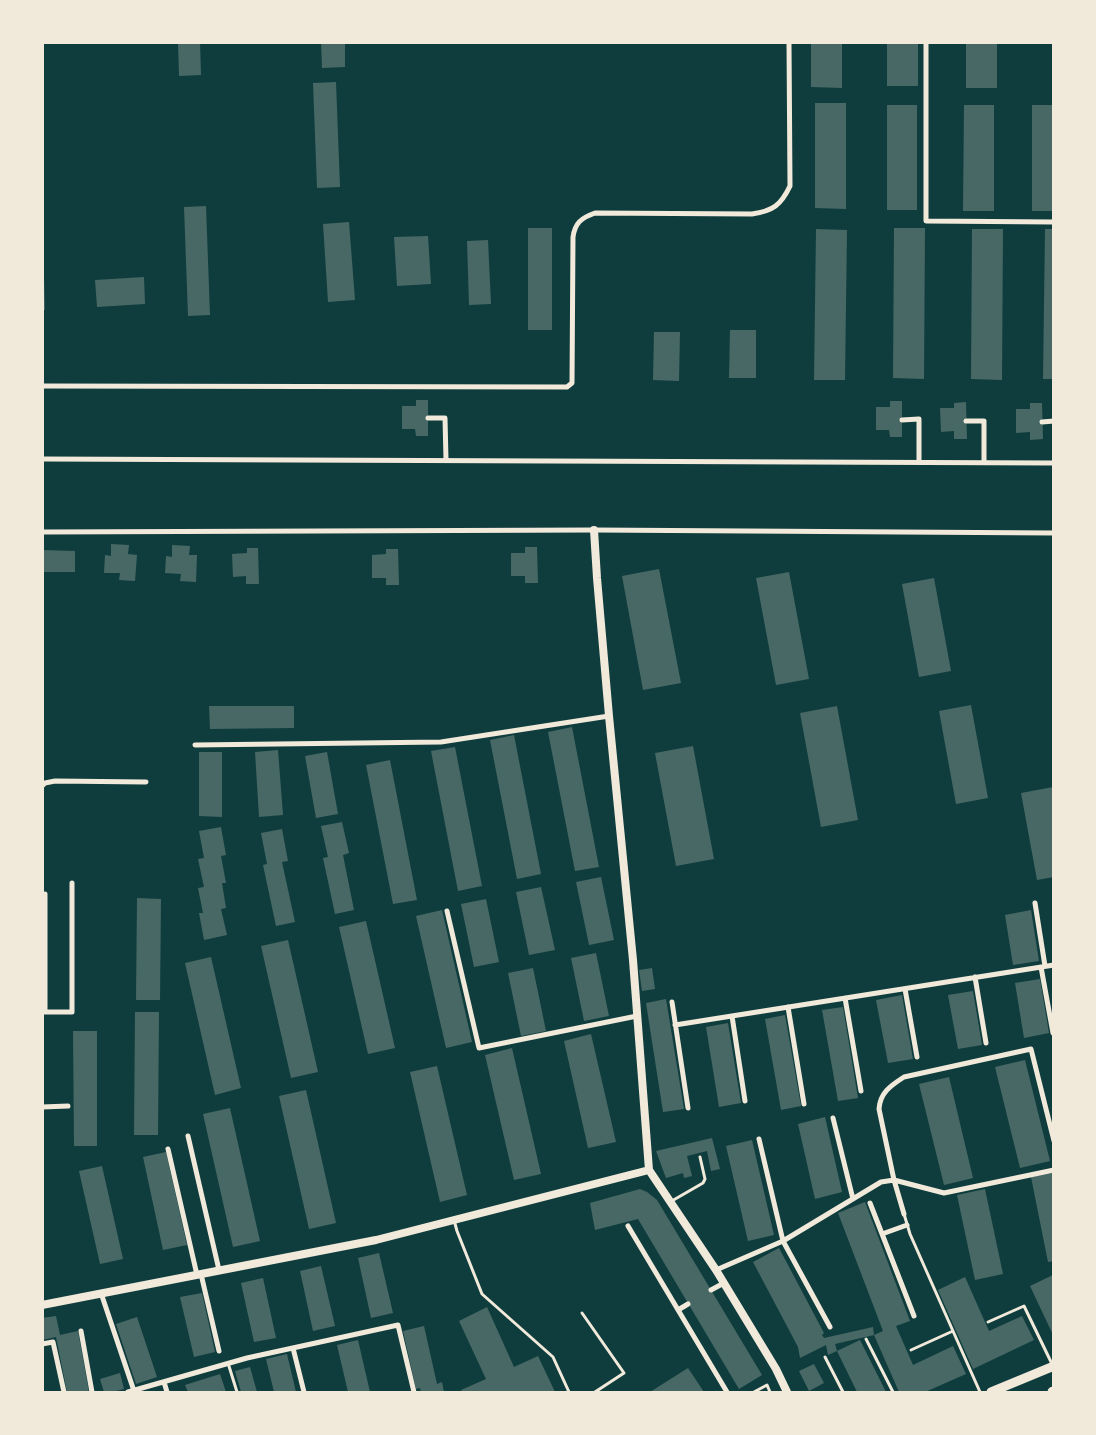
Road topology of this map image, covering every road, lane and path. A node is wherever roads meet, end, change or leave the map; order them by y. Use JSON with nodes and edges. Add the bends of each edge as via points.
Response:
{"nodes":[{"id":1,"x":789,"y":42,"type":"edge"},
{"id":2,"x":926,"y":42,"type":"edge"},
{"id":3,"x":1054,"y":222,"type":"edge"},
{"id":4,"x":42,"y":386,"type":"edge"},
{"id":5,"x":428,"y":418,"type":"dead end"},
{"id":6,"x":902,"y":420,"type":"dead end"},
{"id":7,"x":966,"y":421,"type":"dead end"},
{"id":8,"x":1042,"y":422,"type":"dead end"},
{"id":9,"x":1054,"y":422,"type":"edge"},
{"id":10,"x":42,"y":458,"type":"edge"},
{"id":11,"x":446,"y":460,"type":"junction"},
{"id":12,"x":919,"y":462,"type":"junction"},
{"id":13,"x":984,"y":462,"type":"junction"},
{"id":14,"x":1054,"y":463,"type":"edge"},
{"id":15,"x":594,"y":530,"type":"junction"},
{"id":16,"x":42,"y":532,"type":"edge"},
{"id":17,"x":1054,"y":533,"type":"edge"},
{"id":18,"x":609,"y":716,"type":"junction"},
{"id":19,"x":195,"y":745,"type":"dead end"},
{"id":20,"x":146,"y":782,"type":"dead end"},
{"id":21,"x":42,"y":786,"type":"edge"},
{"id":22,"x":72,"y":883,"type":"dead end"},
{"id":23,"x":45,"y":894,"type":"dead end"},
{"id":24,"x":1035,"y":903,"type":"dead end"},
{"id":25,"x":447,"y":911,"type":"dead end"},
{"id":26,"x":1054,"y":965,"type":"edge"},
{"id":27,"x":1043,"y":966,"type":"junction"},
{"id":28,"x":975,"y":977,"type":"junction"},
{"id":29,"x":905,"y":989,"type":"junction"},
{"id":30,"x":845,"y":998,"type":"junction"},
{"id":31,"x":672,"y":1002,"type":"dead end"},
{"id":32,"x":788,"y":1007,"type":"junction"},
{"id":33,"x":44,"y":1012,"type":"edge"},
{"id":34,"x":637,"y":1016,"type":"junction"},
{"id":35,"x":732,"y":1016,"type":"junction"},
{"id":36,"x":675,"y":1025,"type":"junction"},
{"id":37,"x":1053,"y":1033,"type":"edge"},
{"id":38,"x":986,"y":1043,"type":"dead end"},
{"id":39,"x":917,"y":1057,"type":"dead end"},
{"id":40,"x":861,"y":1091,"type":"dead end"},
{"id":41,"x":746,"y":1101,"type":"dead end"},
{"id":42,"x":804,"y":1104,"type":"dead end"},
{"id":43,"x":42,"y":1106,"type":"edge"},
{"id":44,"x":68,"y":1106,"type":"dead end"},
{"id":45,"x":688,"y":1108,"type":"dead end"},
{"id":46,"x":833,"y":1118,"type":"dead end"},
{"id":47,"x":188,"y":1136,"type":"dead end"},
{"id":48,"x":759,"y":1139,"type":"dead end"},
{"id":49,"x":1054,"y":1141,"type":"edge"},
{"id":50,"x":168,"y":1149,"type":"dead end"},
{"id":51,"x":700,"y":1157,"type":"dead end"},
{"id":52,"x":649,"y":1170,"type":"junction"},
{"id":53,"x":1054,"y":1170,"type":"edge"},
{"id":54,"x":894,"y":1180,"type":"junction"},
{"id":55,"x":853,"y":1199,"type":"junction"},
{"id":56,"x":670,"y":1202,"type":"junction"},
{"id":57,"x":870,"y":1203,"type":"dead end"},
{"id":58,"x":904,"y":1214,"type":"joint"},
{"id":59,"x":454,"y":1220,"type":"junction"},
{"id":60,"x":907,"y":1225,"type":"junction"},
{"id":61,"x":628,"y":1226,"type":"dead end"},
{"id":62,"x":882,"y":1234,"type":"junction"},
{"id":63,"x":782,"y":1241,"type":"junction"},
{"id":64,"x":218,"y":1270,"type":"junction"},
{"id":65,"x":716,"y":1270,"type":"junction"},
{"id":66,"x":199,"y":1274,"type":"junction"},
{"id":67,"x":724,"y":1283,"type":"junction"},
{"id":68,"x":711,"y":1290,"type":"dead end"},
{"id":69,"x":101,"y":1294,"type":"junction"},
{"id":70,"x":688,"y":1304,"type":"dead end"},
{"id":71,"x":42,"y":1305,"type":"edge"},
{"id":72,"x":678,"y":1310,"type":"junction"},
{"id":73,"x":582,"y":1314,"type":"dead end"},
{"id":74,"x":914,"y":1316,"type":"dead end"},
{"id":75,"x":988,"y":1322,"type":"dead end"},
{"id":76,"x":830,"y":1327,"type":"dead end"},
{"id":77,"x":82,"y":1331,"type":"dead end"},
{"id":78,"x":953,"y":1331,"type":"junction"},
{"id":79,"x":866,"y":1338,"type":"dead end"},
{"id":80,"x":42,"y":1344,"type":"edge"},
{"id":81,"x":293,"y":1348,"type":"junction"},
{"id":82,"x":911,"y":1350,"type":"dead end"},
{"id":83,"x":219,"y":1351,"type":"dead end"},
{"id":84,"x":825,"y":1357,"type":"dead end"},
{"id":85,"x":228,"y":1363,"type":"junction"},
{"id":86,"x":1053,"y":1366,"type":"edge"},
{"id":87,"x":164,"y":1382,"type":"junction"},
{"id":88,"x":64,"y":1392,"type":"edge"},
{"id":89,"x":92,"y":1392,"type":"edge"},
{"id":90,"x":131,"y":1392,"type":"edge"},
{"id":91,"x":167,"y":1392,"type":"edge"},
{"id":92,"x":237,"y":1392,"type":"edge"},
{"id":93,"x":304,"y":1392,"type":"edge"},
{"id":94,"x":414,"y":1392,"type":"edge"},
{"id":95,"x":569,"y":1392,"type":"edge"},
{"id":96,"x":596,"y":1392,"type":"edge"},
{"id":97,"x":727,"y":1392,"type":"edge"},
{"id":98,"x":754,"y":1392,"type":"edge"},
{"id":99,"x":770,"y":1392,"type":"edge"},
{"id":100,"x":787,"y":1392,"type":"edge"},
{"id":101,"x":843,"y":1392,"type":"edge"},
{"id":102,"x":893,"y":1392,"type":"edge"},
{"id":103,"x":980,"y":1392,"type":"edge"},
{"id":104,"x":991,"y":1392,"type":"edge"}],
"edges":[{"from":1,"to":4,"type":"street","via":[[790,186],[771,210],[752,214],[595,213],[579,220],[573,237],[572,383],[568,387]]},
{"from":2,"to":3,"type":"street","via":[[926,221]]},
{"from":5,"to":11,"type":"street","via":[[445,418]]},
{"from":6,"to":12,"type":"street","via":[[919,419]]},
{"from":7,"to":13,"type":"street","via":[[984,421]]},
{"from":8,"to":9,"type":"street"},
{"from":10,"to":11,"type":"street"},
{"from":11,"to":12,"type":"street"},
{"from":12,"to":13,"type":"street"},
{"from":13,"to":14,"type":"street"},
{"from":15,"to":16,"type":"street"},
{"from":15,"to":17,"type":"street"},
{"from":15,"to":18,"type":"street"},
{"from":18,"to":19,"type":"street","via":[[441,742]]},
{"from":18,"to":34,"type":"street"},
{"from":20,"to":21,"type":"street","via":[[55,782]]},
{"from":22,"to":33,"type":"street","via":[[72,1012]]},
{"from":23,"to":33,"type":"street"},
{"from":24,"to":27,"type":"street"},
{"from":25,"to":34,"type":"street","via":[[479,1048]]},
{"from":26,"to":27,"type":"street"},
{"from":27,"to":28,"type":"street"},
{"from":27,"to":37,"type":"street"},
{"from":28,"to":29,"type":"street"},
{"from":28,"to":38,"type":"street"},
{"from":29,"to":30,"type":"street"},
{"from":29,"to":39,"type":"street"},
{"from":30,"to":32,"type":"street"},
{"from":30,"to":40,"type":"street"},
{"from":31,"to":36,"type":"street"},
{"from":32,"to":35,"type":"street"},
{"from":32,"to":42,"type":"street"},
{"from":34,"to":52,"type":"street"},
{"from":35,"to":36,"type":"street"},
{"from":35,"to":41,"type":"street"},
{"from":36,"to":45,"type":"street"},
{"from":43,"to":44,"type":"street"},
{"from":46,"to":55,"type":"street"},
{"from":47,"to":64,"type":"street"},
{"from":48,"to":63,"type":"street"},
{"from":49,"to":54,"type":"street","via":[[1031,1049],[914,1074],[892,1085],[880,1099],[879,1109]]},
{"from":50,"to":66,"type":"street"},
{"from":51,"to":56,"type":"lane","via":[[703,1183]]},
{"from":52,"to":56,"type":"street"},
{"from":52,"to":59,"type":"street"},
{"from":53,"to":54,"type":"street","via":[[944,1193]]},
{"from":54,"to":55,"type":"street","via":[[881,1182]]},
{"from":54,"to":58,"type":"street"},
{"from":55,"to":63,"type":"street"},
{"from":56,"to":65,"type":"street"},
{"from":57,"to":62,"type":"street"},
{"from":58,"to":60,"type":"lane"},
{"from":59,"to":64,"type":"street","via":[[376,1240]]},
{"from":59,"to":95,"type":"lane","via":[[482,1294],[553,1357]]},
{"from":60,"to":62,"type":"street"},
{"from":60,"to":78,"type":"lane"},
{"from":61,"to":72,"type":"street"},
{"from":62,"to":74,"type":"street"},
{"from":63,"to":65,"type":"street"},
{"from":63,"to":76,"type":"street"},
{"from":64,"to":66,"type":"street"},
{"from":65,"to":67,"type":"street"},
{"from":66,"to":69,"type":"street"},
{"from":66,"to":83,"type":"street"},
{"from":67,"to":68,"type":"street"},
{"from":67,"to":100,"type":"street"},
{"from":69,"to":71,"type":"street"},
{"from":69,"to":90,"type":"street"},
{"from":70,"to":72,"type":"street"},
{"from":72,"to":97,"type":"street"},
{"from":73,"to":96,"type":"lane","via":[[624,1372]]},
{"from":75,"to":86,"type":"lane","via":[[1024,1306]]},
{"from":77,"to":89,"type":"street"},
{"from":78,"to":82,"type":"lane"},
{"from":78,"to":103,"type":"lane"},
{"from":79,"to":102,"type":"lane"},
{"from":80,"to":88,"type":"street","via":[[53,1342]]},
{"from":81,"to":85,"type":"street"},
{"from":81,"to":93,"type":"street"},
{"from":81,"to":94,"type":"street","via":[[398,1325]]},
{"from":84,"to":101,"type":"lane"},
{"from":85,"to":87,"type":"street"},
{"from":85,"to":92,"type":"lane"},
{"from":86,"to":104,"type":"main road"},
{"from":87,"to":90,"type":"street"},
{"from":87,"to":91,"type":"street"},
{"from":98,"to":99,"type":"lane","via":[[767,1385]]}]}
